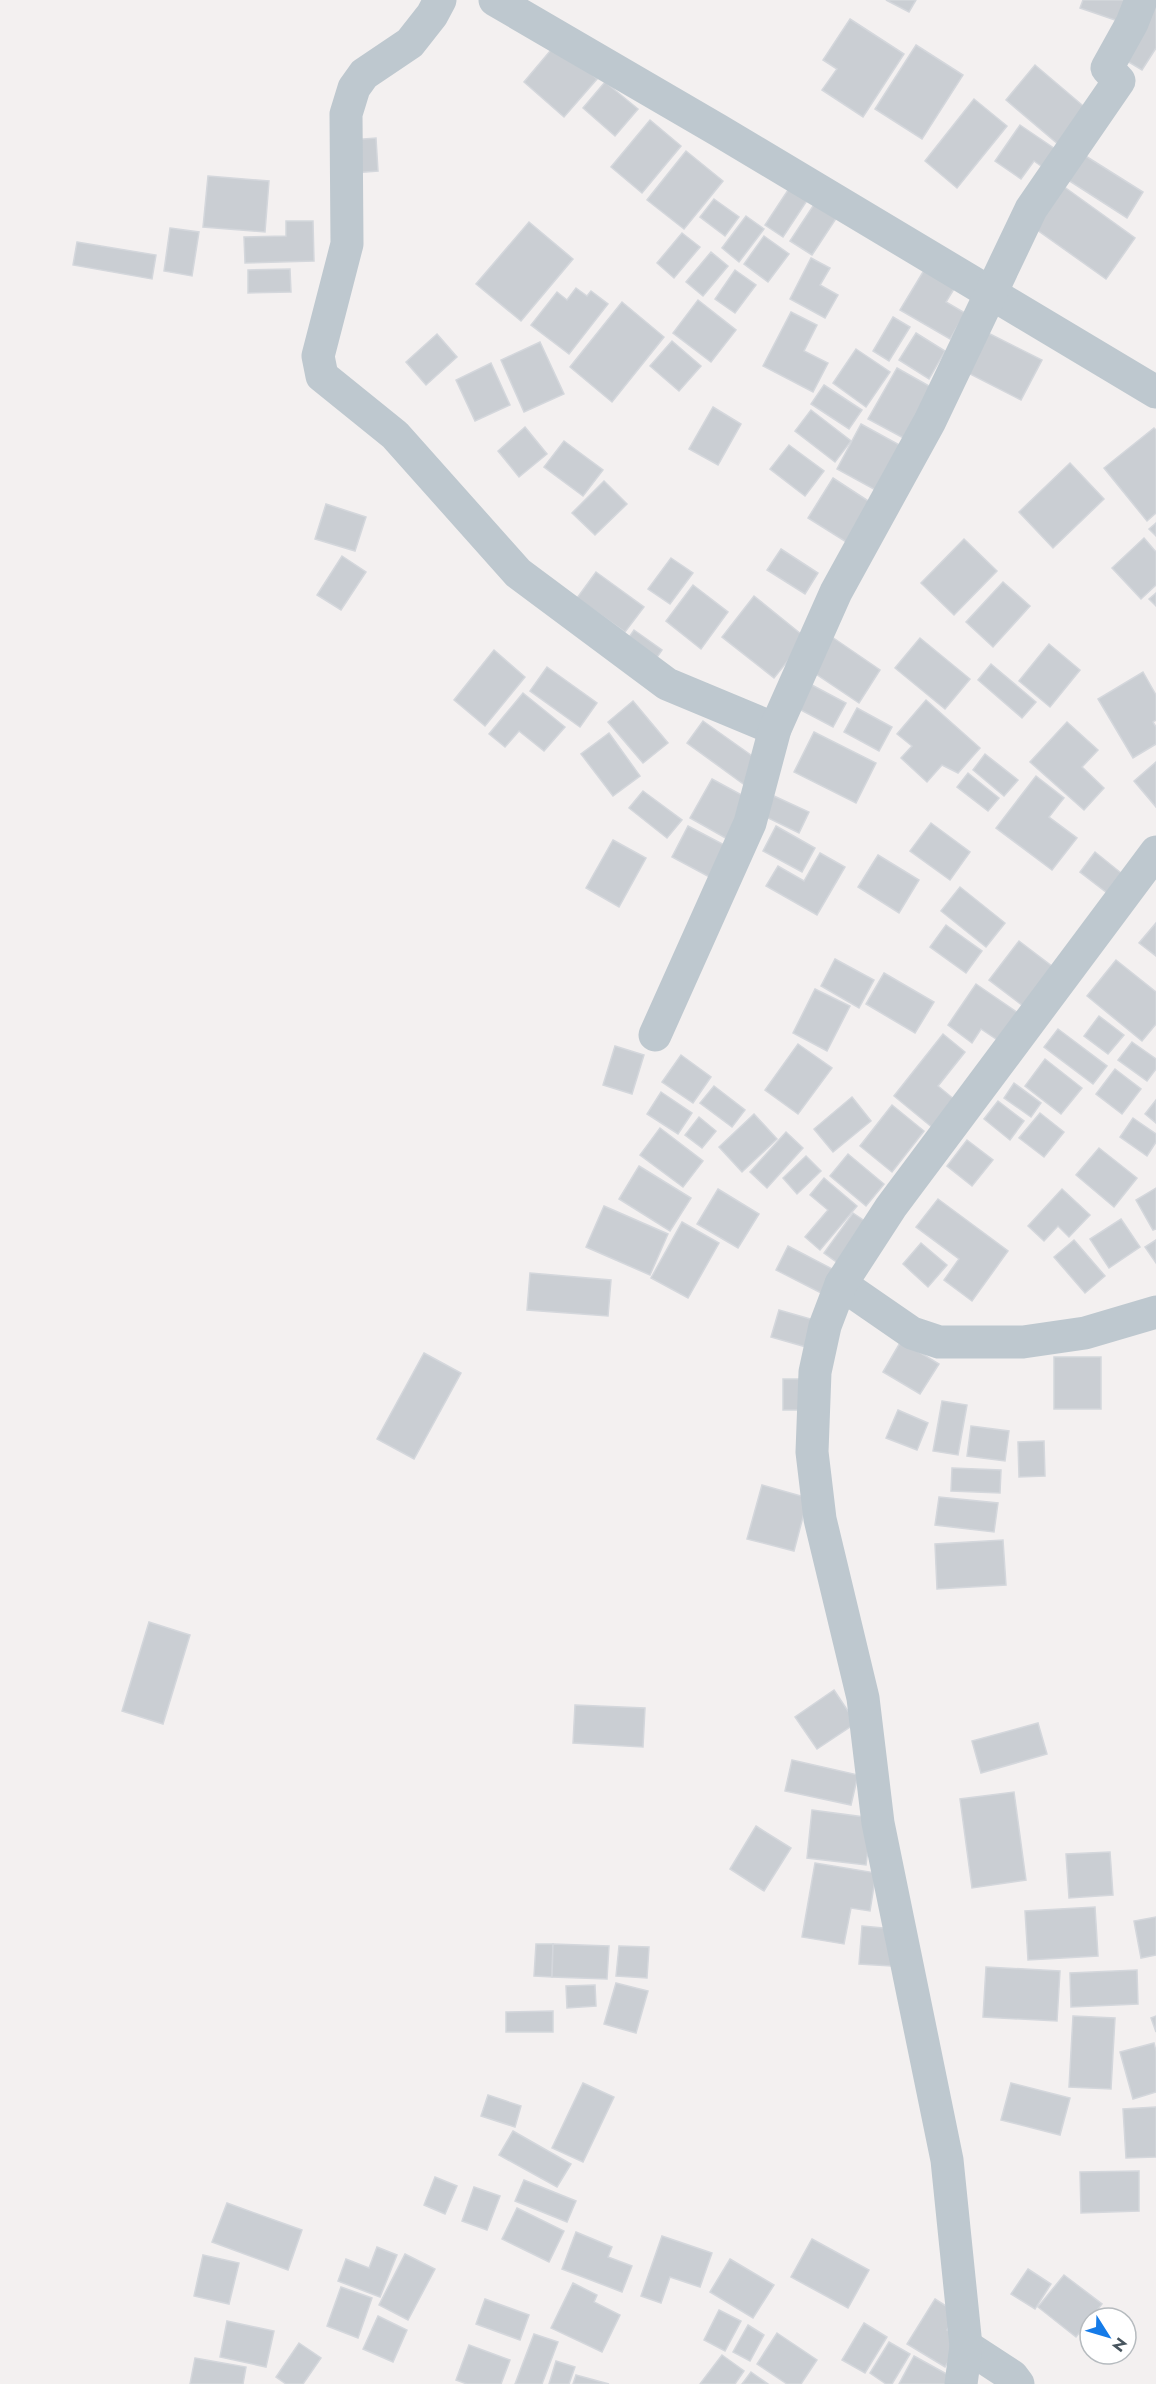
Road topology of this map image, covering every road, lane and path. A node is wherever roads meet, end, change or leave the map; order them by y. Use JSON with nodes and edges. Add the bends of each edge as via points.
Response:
{"nodes":[{"id":1,"x":440,"y":0,"type":"edge"},
{"id":2,"x":495,"y":0,"type":"edge"},
{"id":3,"x":1141,"y":0,"type":"edge"},
{"id":4,"x":991,"y":293,"type":"junction"},
{"id":5,"x":1156,"y":392,"type":"edge"},
{"id":6,"x":775,"y":729,"type":"junction"},
{"id":7,"x":1156,"y":852,"type":"edge"},
{"id":8,"x":655,"y":1035,"type":"dead end"},
{"id":9,"x":841,"y":1284,"type":"junction"},
{"id":10,"x":1156,"y":1312,"type":"edge"},
{"id":11,"x":966,"y":2346,"type":"junction"},
{"id":12,"x":961,"y":2384,"type":"edge"},
{"id":13,"x":1018,"y":2384,"type":"edge"}],
"edges":[{"from":1,"to":6,"type":"street","via":[[410,43],[364,74],[354,88],[346,114],[347,244],[318,356],[322,376],[395,435],[518,573],[667,684]]},
{"from":2,"to":4,"type":"street"},
{"from":3,"to":4,"type":"street","via":[[1107,68],[1119,81],[1031,209]]},
{"from":4,"to":5,"type":"street"},
{"from":4,"to":6,"type":"street","via":[[930,421],[836,592]]},
{"from":6,"to":8,"type":"street","via":[[750,823]]},
{"from":7,"to":9,"type":"street","via":[[891,1207]]},
{"from":9,"to":10,"type":"street","via":[[912,1333],[939,1341],[1023,1342],[1085,1333]]},
{"from":9,"to":11,"type":"street","via":[[825,1326],[815,1372],[812,1452],[820,1518],[863,1698],[878,1823],[947,2160]]},
{"from":11,"to":12,"type":"street"},
{"from":11,"to":13,"type":"street"}]}
